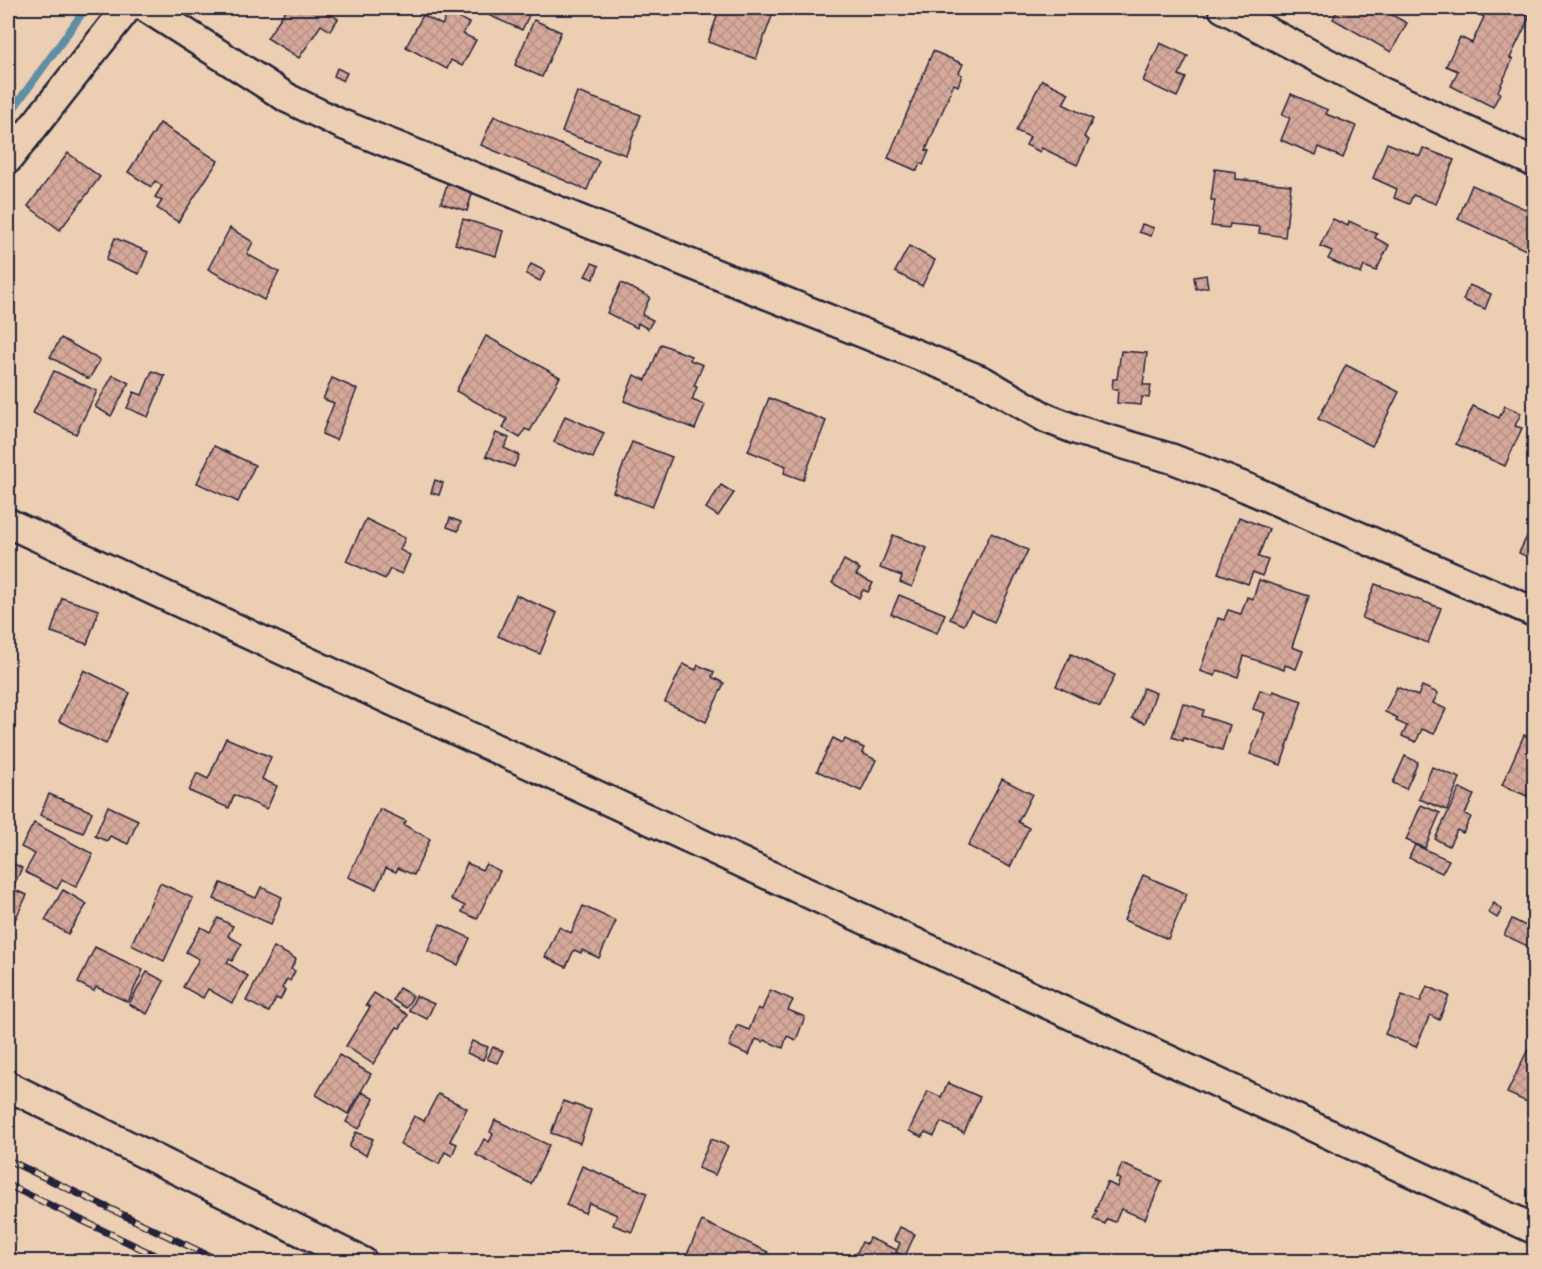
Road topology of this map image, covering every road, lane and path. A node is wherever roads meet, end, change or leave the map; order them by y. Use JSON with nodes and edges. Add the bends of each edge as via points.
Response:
{"nodes":[{"id":1,"x":127,"y":8,"type":"edge"},
{"id":2,"x":147,"y":8,"type":"edge"},
{"id":3,"x":1223,"y":8,"type":"edge"},
{"id":4,"x":8,"y":159,"type":"edge"},
{"id":5,"x":1534,"y":162,"type":"edge"},
{"id":6,"x":8,"y":523,"type":"edge"},
{"id":7,"x":1534,"y":612,"type":"edge"},
{"id":8,"x":8,"y":1086,"type":"edge"},
{"id":9,"x":1534,"y":1229,"type":"edge"},
{"id":10,"x":363,"y":1262,"type":"edge"}],
"edges":[{"from":1,"to":4,"type":"street"},
{"from":2,"to":7,"type":"street","via":[[289,99],[341,124],[983,381],[1046,418],[1173,459],[1247,488]]},
{"from":3,"to":5,"type":"street","via":[[1380,91]]},
{"from":6,"to":9,"type":"street"},
{"from":8,"to":10,"type":"street"}]}
